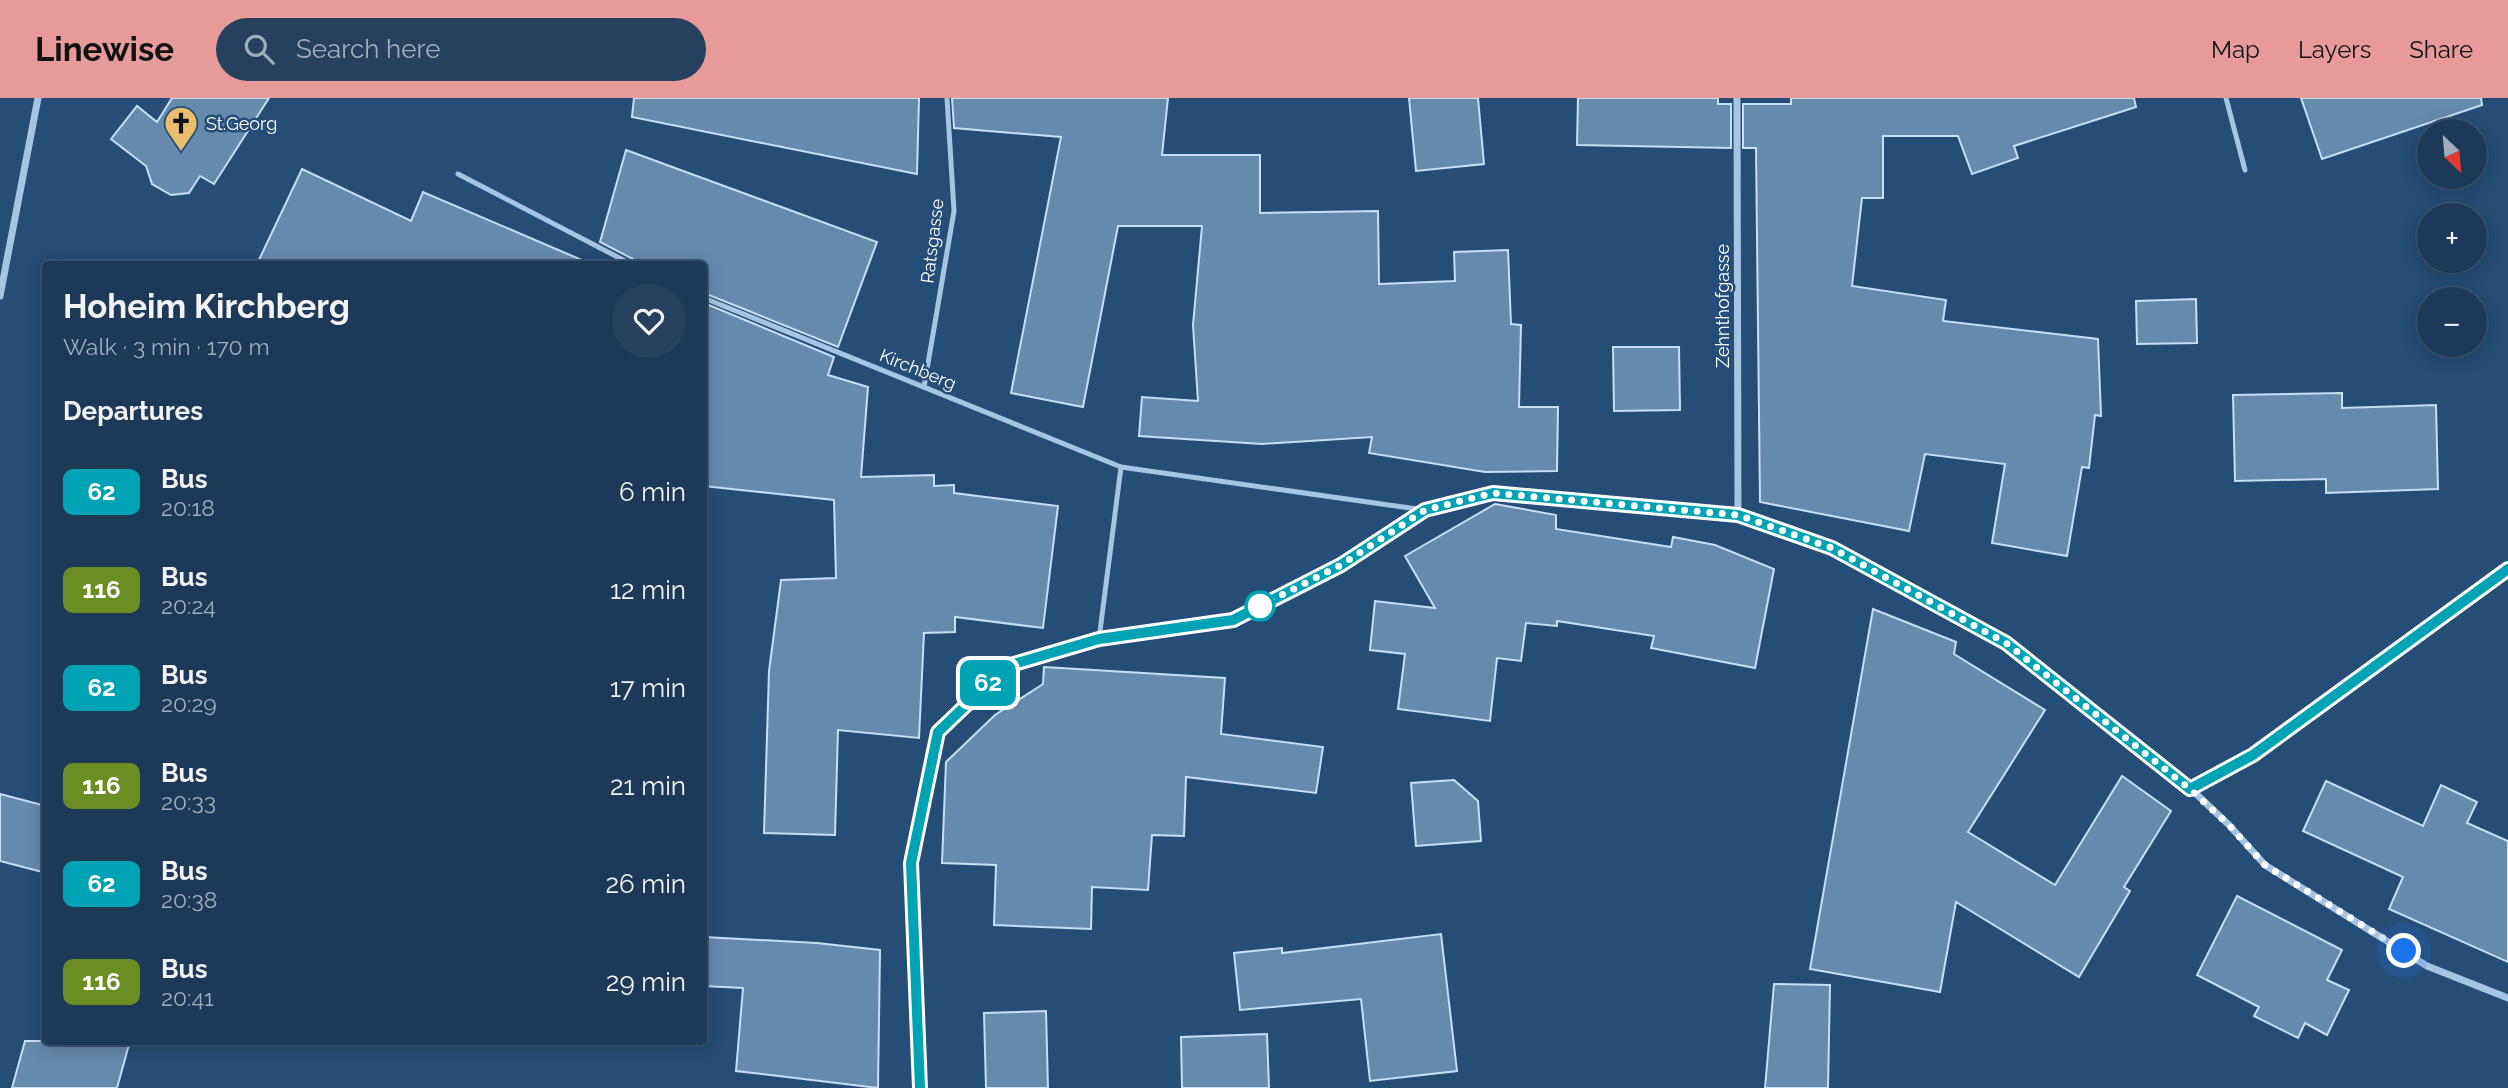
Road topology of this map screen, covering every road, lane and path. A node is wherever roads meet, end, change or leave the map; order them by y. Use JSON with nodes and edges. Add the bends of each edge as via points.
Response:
{"nodes":[{"id":1,"x":38,"y":98,"type":"edge"},
{"id":2,"x":947,"y":98,"type":"edge"},
{"id":3,"x":1737,"y":98,"type":"edge"},
{"id":4,"x":2226,"y":98,"type":"edge"},
{"id":5,"x":2245,"y":170,"type":"dead end"},
{"id":6,"x":458,"y":174,"type":"dead end"},
{"id":7,"x":625,"y":261,"type":"edge"},
{"id":8,"x":0,"y":296,"type":"edge"},
{"id":9,"x":707,"y":299,"type":"edge"},
{"id":10,"x":924,"y":387,"type":"junction"},
{"id":11,"x":1121,"y":467,"type":"junction"},
{"id":12,"x":1425,"y":510,"type":"junction"},
{"id":13,"x":1738,"y":515,"type":"junction"},
{"id":14,"x":2508,"y":569,"type":"edge"},
{"id":15,"x":1099,"y":639,"type":"junction"},
{"id":16,"x":2190,"y":789,"type":"junction"},
{"id":17,"x":2508,"y":998,"type":"edge"},
{"id":18,"x":920,"y":1088,"type":"edge"}],
"edges":[{"from":1,"to":8,"type":"street"},
{"from":2,"to":10,"type":"lane","name":"Ratsgasse","via":[[954,211]]},
{"from":3,"to":13,"type":"street","name":"Zehnthofgasse"},
{"from":4,"to":5,"type":"lane"},
{"from":6,"to":7,"type":"lane"},
{"from":9,"to":10,"type":"lane","name":"Kirchberg"},
{"from":10,"to":11,"type":"lane","name":"Kirchberg"},
{"from":11,"to":12,"type":"lane","name":"Kirchberg"},
{"from":11,"to":15,"type":"lane"},
{"from":12,"to":13,"type":"street","via":[[1493,493]]},
{"from":12,"to":15,"type":"street","via":[[1341,565],[1233,620]]},
{"from":13,"to":16,"type":"street","via":[[1832,548],[2006,643]]},
{"from":14,"to":16,"type":"street","via":[[2253,755]]},
{"from":15,"to":18,"type":"street","via":[[1007,666],[938,732],[911,863]]},
{"from":16,"to":17,"type":"street","via":[[2265,865],[2427,966]]}]}
